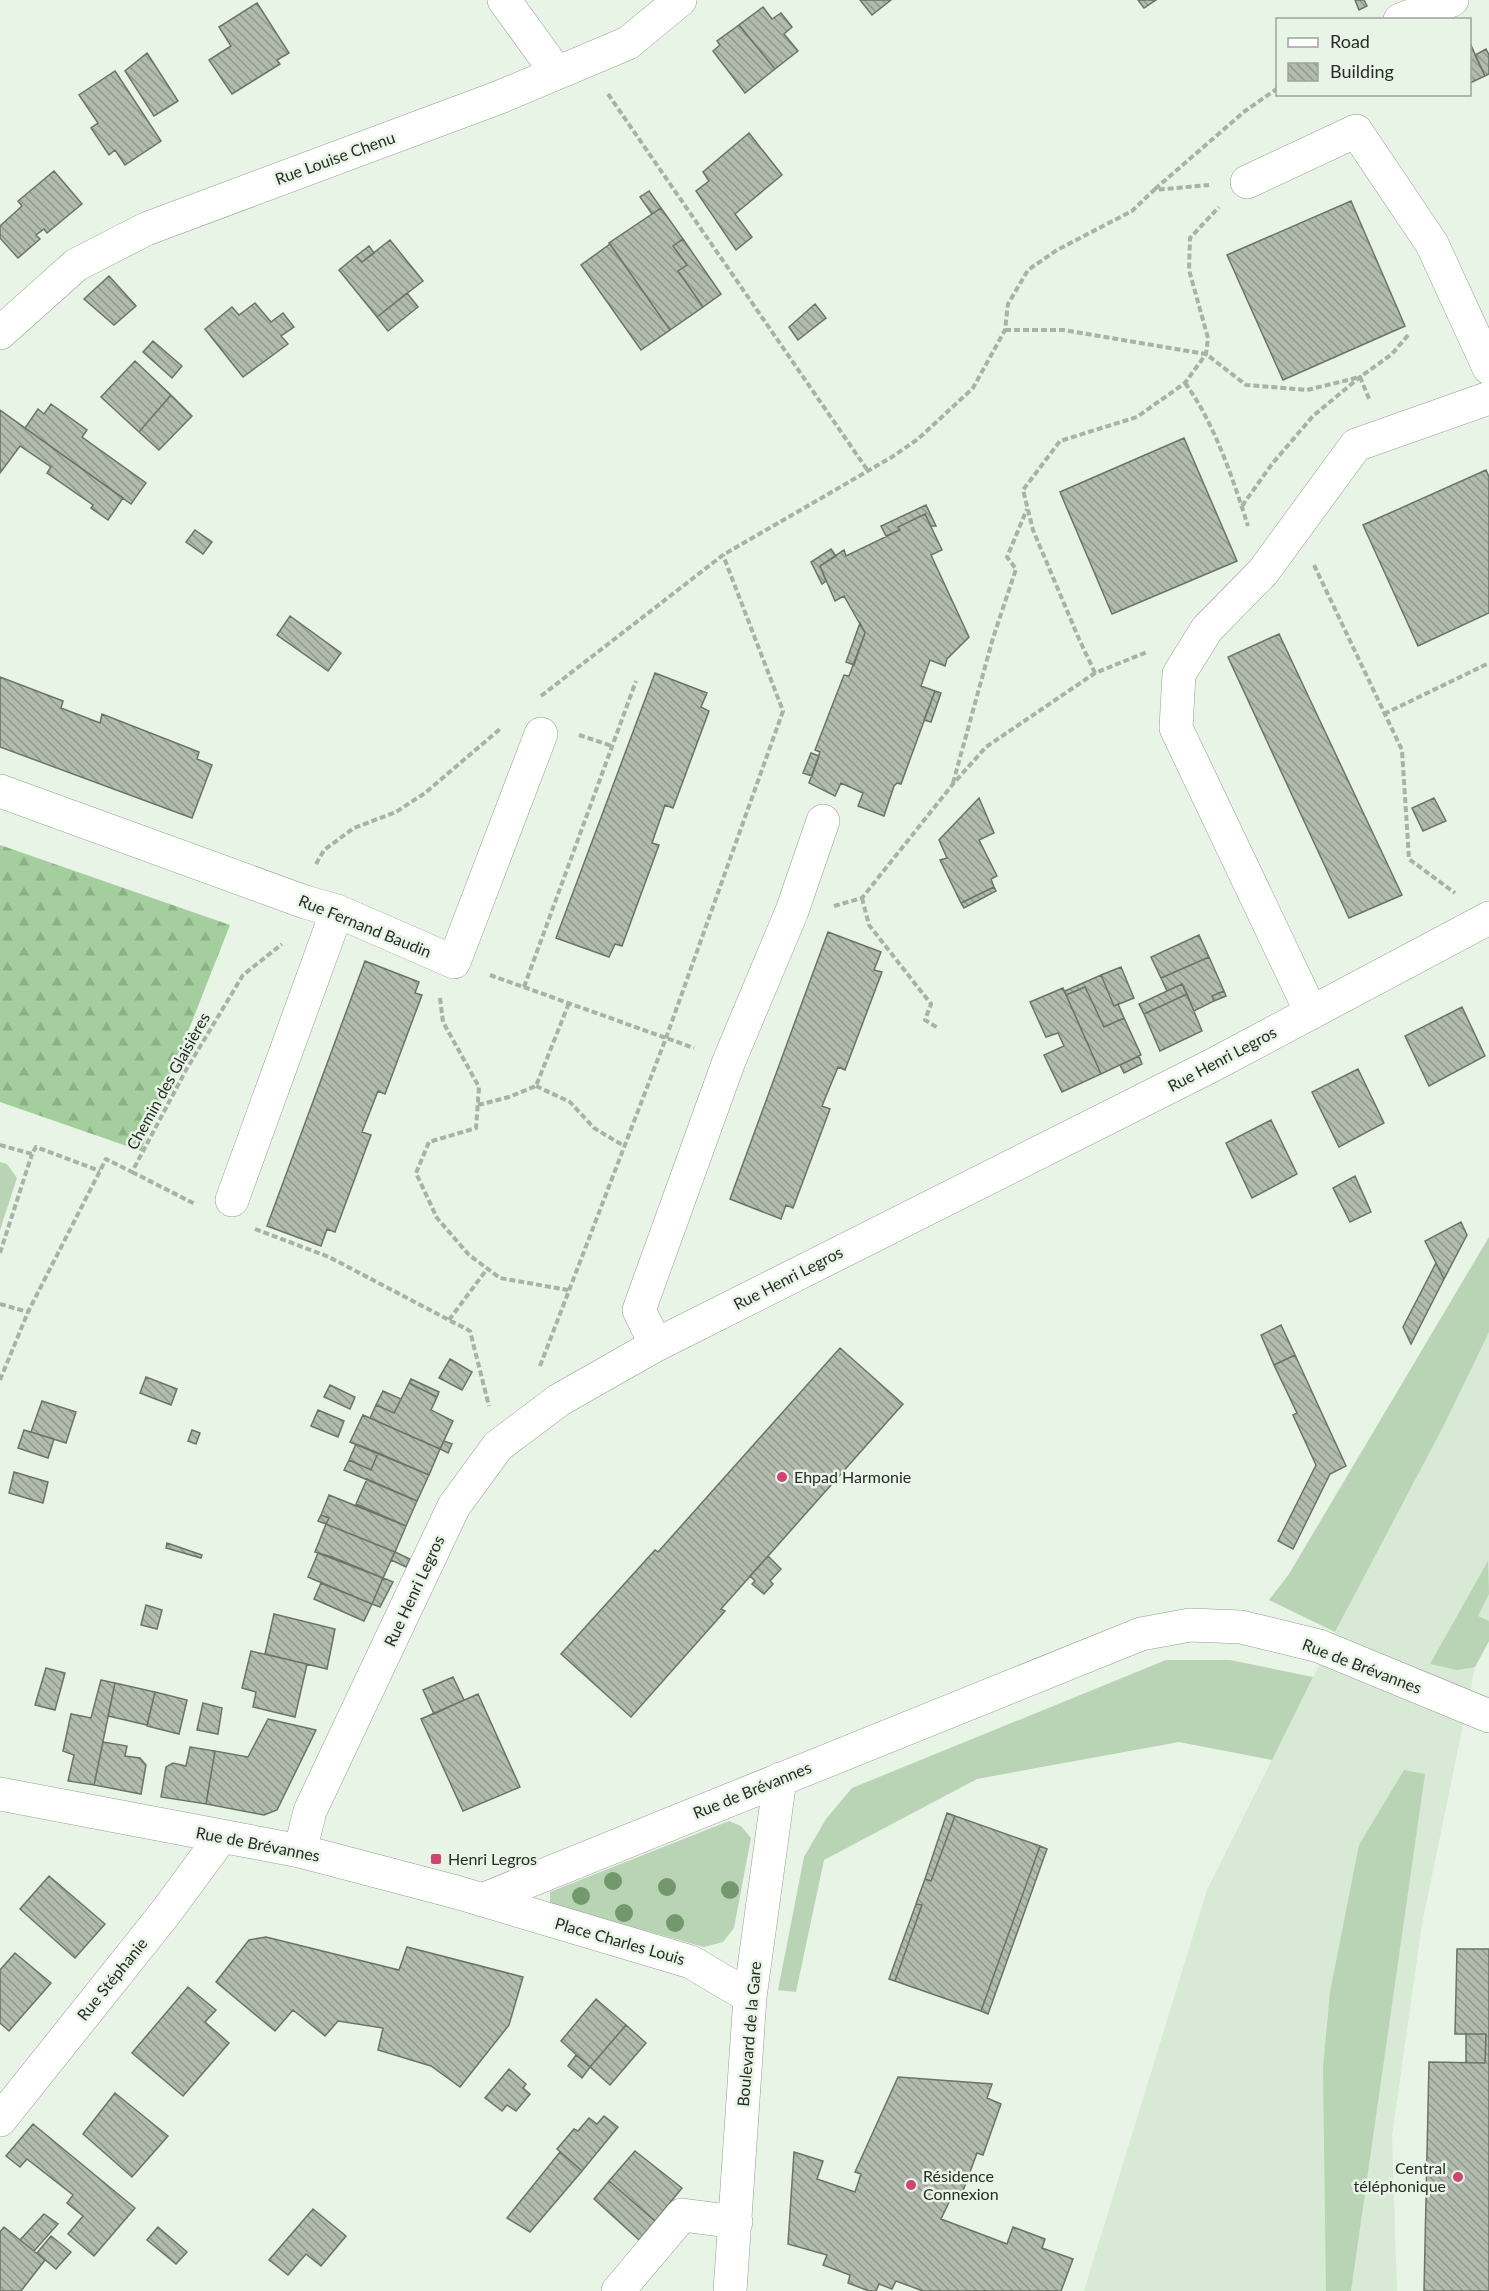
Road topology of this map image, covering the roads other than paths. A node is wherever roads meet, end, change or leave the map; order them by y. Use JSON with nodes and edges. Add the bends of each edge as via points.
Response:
{"nodes":[{"id":1,"x":504,"y":0,"type":"edge"},
{"id":2,"x":680,"y":0,"type":"edge"},
{"id":3,"x":1452,"y":0,"type":"edge"},
{"id":4,"x":1405,"y":18,"type":"edge"},
{"id":5,"x":571,"y":67,"type":"junction"},
{"id":6,"x":1247,"y":182,"type":"road end"},
{"id":7,"x":0,"y":333,"type":"edge"},
{"id":8,"x":1489,"y":368,"type":"edge"},
{"id":9,"x":1489,"y":398,"type":"edge"},
{"id":10,"x":541,"y":734,"type":"dead end"},
{"id":11,"x":0,"y":790,"type":"edge"},
{"id":12,"x":823,"y":821,"type":"dead end"},
{"id":13,"x":337,"y":911,"type":"junction"},
{"id":14,"x":1489,"y":918,"type":"edge"},
{"id":15,"x":1311,"y":1012,"type":"junction"},
{"id":16,"x":228,"y":1212,"type":"road end"},
{"id":17,"x":656,"y":1345,"type":"junction"},
{"id":18,"x":1489,"y":1716,"type":"edge"},
{"id":19,"x":780,"y":1779,"type":"junction"},
{"id":20,"x":0,"y":1794,"type":"edge"},
{"id":21,"x":222,"y":1836,"type":"junction"},
{"id":22,"x":300,"y":1851,"type":"junction"},
{"id":23,"x":482,"y":1900,"type":"junction"},
{"id":24,"x":750,"y":1997,"type":"junction"},
{"id":25,"x":0,"y":2120,"type":"edge"},
{"id":26,"x":736,"y":2222,"type":"junction"},
{"id":27,"x":618,"y":2291,"type":"edge"},
{"id":28,"x":730,"y":2291,"type":"edge"}],
"edges":[{"from":1,"to":5,"type":"street"},
{"from":2,"to":5,"type":"street","name":"Rue Louise Chenu","via":[[628,43]]},
{"from":3,"to":4,"type":"street"},
{"from":5,"to":7,"type":"street","name":"Rue Louise Chenu","via":[[146,229],[76,265]]},
{"from":6,"to":8,"type":"street","via":[[1356,131],[1432,244]]},
{"from":9,"to":15,"type":"street","via":[[1356,445],[1263,572],[1207,629],[1179,674],[1176,728]]},
{"from":10,"to":13,"type":"street","name":"Rue Fernand Baudin","via":[[454,962]]},
{"from":11,"to":13,"type":"street","name":"Rue Fernand Baudin"},
{"from":12,"to":17,"type":"street","via":[[792,911],[729,1061],[639,1310]]},
{"from":13,"to":16,"type":"street"},
{"from":14,"to":15,"type":"street","name":"Rue Henri Legros"},
{"from":15,"to":17,"type":"street","name":"Rue Henri Legros"},
{"from":17,"to":22,"type":"street","name":"Rue Henri Legros","via":[[560,1400],[498,1446],[454,1506],[310,1811]]},
{"from":18,"to":19,"type":"street","name":"Rue de Brévannes","via":[[1319,1646],[1241,1627],[1190,1624],[1141,1634]]},
{"from":19,"to":23,"type":"street","name":"Rue de Brévannes"},
{"from":19,"to":24,"type":"street","name":"Boulevard de la Gare"},
{"from":20,"to":21,"type":"street","name":"Rue de Brévannes"},
{"from":21,"to":22,"type":"street","name":"Rue de Brévannes"},
{"from":21,"to":25,"type":"street","name":"Rue Stéphanie"},
{"from":22,"to":23,"type":"street","name":"Rue de Brévannes"},
{"from":23,"to":24,"type":"street","name":"Place Charles Louis","via":[[691,1962]]},
{"from":24,"to":26,"type":"street","name":"Boulevard de la Gare"},
{"from":26,"to":27,"type":"street","via":[[682,2215]]},
{"from":26,"to":28,"type":"street","name":"Boulevard de la Gare"}]}
